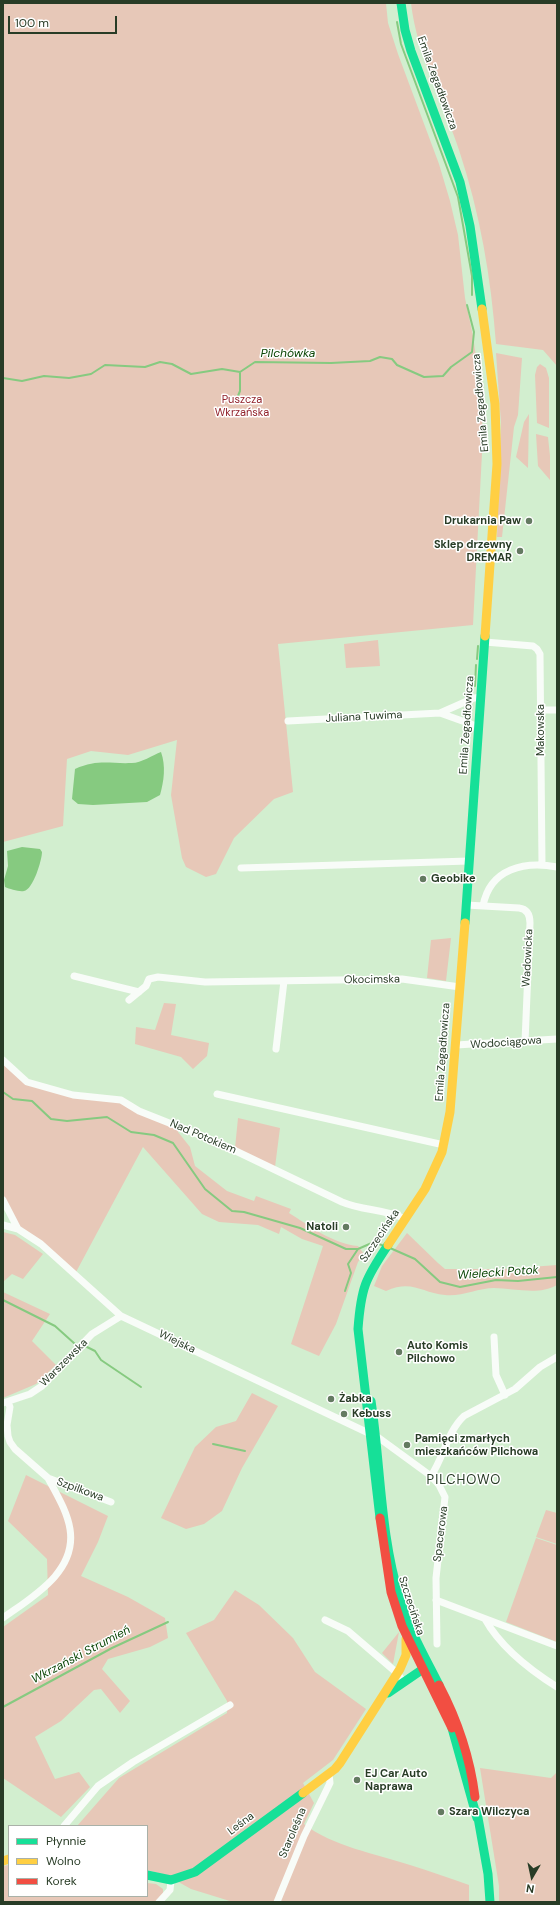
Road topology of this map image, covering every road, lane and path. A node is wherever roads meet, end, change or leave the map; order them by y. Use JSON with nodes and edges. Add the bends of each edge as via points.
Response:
{"nodes":[{"id":1,"x":402,"y":3,"type":"edge"},
{"id":2,"x":485,"y":642,"type":"junction"},
{"id":3,"x":481,"y":697,"type":"junction"},
{"id":4,"x":541,"y":710,"type":"junction"},
{"id":5,"x":557,"y":710,"type":"edge"},
{"id":6,"x":440,"y":713,"type":"junction"},
{"id":7,"x":288,"y":721,"type":"dead end"},
{"id":8,"x":479,"y":727,"type":"junction"},
{"id":9,"x":469,"y":861,"type":"junction"},
{"id":10,"x":542,"y":865,"type":"junction"},
{"id":11,"x":240,"y":868,"type":"dead end"},
{"id":12,"x":557,"y":868,"type":"edge"},
{"id":13,"x":466,"y":905,"type":"junction"},
{"id":14,"x":483,"y":906,"type":"junction"},
{"id":15,"x":74,"y":976,"type":"dead end"},
{"id":16,"x":284,"y":982,"type":"junction"},
{"id":17,"x":460,"y":987,"type":"junction"},
{"id":18,"x":139,"y":992,"type":"junction"},
{"id":19,"x":129,"y":1000,"type":"dead end"},
{"id":20,"x":557,"y":1039,"type":"edge"},
{"id":21,"x":526,"y":1042,"type":"junction"},
{"id":22,"x":456,"y":1045,"type":"junction"},
{"id":23,"x":276,"y":1049,"type":"dead end"},
{"id":24,"x":3,"y":1060,"type":"edge"},
{"id":25,"x":217,"y":1094,"type":"dead end"},
{"id":26,"x":448,"y":1126,"type":"joint"},
{"id":27,"x":444,"y":1145,"type":"junction"},
{"id":28,"x":3,"y":1200,"type":"edge"},
{"id":29,"x":405,"y":1219,"type":"junction"},
{"id":30,"x":3,"y":1225,"type":"edge"},
{"id":31,"x":18,"y":1229,"type":"junction"},
{"id":32,"x":121,"y":1316,"type":"junction"},
{"id":33,"x":494,"y":1337,"type":"dead end"},
{"id":34,"x":557,"y":1357,"type":"edge"},
{"id":35,"x":505,"y":1395,"type":"junction"},
{"id":36,"x":6,"y":1403,"type":"edge"},
{"id":37,"x":373,"y":1435,"type":"junction"},
{"id":38,"x":431,"y":1476,"type":"junction"},
{"id":39,"x":48,"y":1478,"type":"junction"},
{"id":40,"x":111,"y":1502,"type":"dead end"},
{"id":41,"x":436,"y":1600,"type":"junction"},
{"id":42,"x":3,"y":1618,"type":"edge"},
{"id":43,"x":485,"y":1619,"type":"junction"},
{"id":44,"x":325,"y":1620,"type":"dead end"},
{"id":45,"x":402,"y":1626,"type":"junction"},
{"id":46,"x":437,"y":1644,"type":"dead end"},
{"id":47,"x":557,"y":1646,"type":"edge"},
{"id":48,"x":423,"y":1665,"type":"junction"},
{"id":49,"x":400,"y":1674,"type":"junction"},
{"id":50,"x":557,"y":1687,"type":"edge"},
{"id":51,"x":230,"y":1705,"type":"dead end"},
{"id":52,"x":330,"y":1773,"type":"junction"},
{"id":53,"x":65,"y":1825,"type":"edge"},
{"id":54,"x":148,"y":1875,"type":"edge"},
{"id":55,"x":171,"y":1880,"type":"junction"},
{"id":56,"x":159,"y":1902,"type":"edge"},
{"id":57,"x":277,"y":1902,"type":"edge"},
{"id":58,"x":490,"y":1902,"type":"edge"}],
"edges":[{"from":1,"to":2,"type":"main road","name":"Emila Zegadłowicza","via":[[405,30],[411,51],[464,197],[473,240],[493,384],[497,464]]},
{"from":2,"to":3,"type":"main road","name":"Emila Zegadłowicza"},
{"from":2,"to":4,"type":"street","name":"Makowska","via":[[529,645],[537,649],[540,654]]},
{"from":3,"to":6,"type":"street","name":"Juliana Tuwima"},
{"from":3,"to":8,"type":"main road","name":"Emila Zegadłowicza"},
{"from":4,"to":5,"type":"street"},
{"from":4,"to":10,"type":"street","name":"Makowska"},
{"from":6,"to":7,"type":"street","name":"Juliana Tuwima"},
{"from":6,"to":8,"type":"street","name":"Juliana Tuwima"},
{"from":8,"to":9,"type":"main road","name":"Emila Zegadłowicza"},
{"from":9,"to":11,"type":"street"},
{"from":9,"to":13,"type":"main road","name":"Emila Zegadłowicza"},
{"from":10,"to":12,"type":"street"},
{"from":10,"to":14,"type":"street","via":[[518,868],[498,876],[488,890]]},
{"from":13,"to":14,"type":"street","name":"Wadowicka"},
{"from":13,"to":17,"type":"main road","name":"Emila Zegadłowicza"},
{"from":14,"to":21,"type":"street","name":"Wadowicka","via":[[523,909],[529,917]]},
{"from":15,"to":18,"type":"street"},
{"from":16,"to":17,"type":"street","name":"Okocimska","via":[[402,979]]},
{"from":16,"to":18,"type":"street","name":"Okocimska","via":[[206,982],[158,977],[149,979]]},
{"from":16,"to":23,"type":"street"},
{"from":17,"to":22,"type":"main road","name":"Emila Zegadłowicza"},
{"from":18,"to":19,"type":"street","name":"Okocimska"},
{"from":20,"to":21,"type":"street","name":"Wodociągowa"},
{"from":21,"to":22,"type":"street","name":"Wodociągowa"},
{"from":22,"to":26,"type":"main road","name":"Emila Zegadłowicza"},
{"from":24,"to":29,"type":"street","name":"Nad Potokiem","via":[[27,1082],[73,1096],[121,1100],[139,1111],[217,1142],[342,1202]]},
{"from":25,"to":27,"type":"street"},
{"from":26,"to":27,"type":"main road","name":"Szczecińska"},
{"from":27,"to":29,"type":"main road","name":"Szczecińska","via":[[429,1182]]},
{"from":28,"to":31,"type":"street"},
{"from":29,"to":37,"type":"main road","name":"Szczecińska","via":[[377,1259],[365,1284],[359,1310],[358,1330]]},
{"from":30,"to":31,"type":"street","name":"Wiejska"},
{"from":31,"to":32,"type":"street","name":"Wiejska","via":[[57,1257]]},
{"from":32,"to":36,"type":"street","name":"Warszewska","via":[[92,1334],[42,1386],[30,1394]]},
{"from":32,"to":37,"type":"street","name":"Wiejska"},
{"from":33,"to":35,"type":"street","via":[[496,1375]]},
{"from":34,"to":35,"type":"street"},
{"from":35,"to":38,"type":"street","via":[[473,1411],[458,1422]]},
{"from":36,"to":39,"type":"street","name":"Szpilkowa","via":[[10,1407],[7,1425],[10,1442]]},
{"from":37,"to":38,"type":"street","name":"Spacerowa"},
{"from":37,"to":45,"type":"main road","name":"Szczecińska","via":[[386,1568]]},
{"from":37,"to":48,"type":"main road","name":"Szczecińska","via":[[396,1584]]},
{"from":38,"to":41,"type":"street","name":"Spacerowa","via":[[445,1497]]},
{"from":39,"to":40,"type":"street","name":"Szpilkowa"},
{"from":39,"to":42,"type":"street","name":"Szpilkowa","via":[[66,1517],[70,1530],[70,1549],[59,1572],[41,1590]]},
{"from":41,"to":43,"type":"street"},
{"from":41,"to":46,"type":"street","name":"Spacerowa"},
{"from":43,"to":47,"type":"street"},
{"from":43,"to":50,"type":"street","via":[[498,1638],[528,1668]]},
{"from":44,"to":49,"type":"street","via":[[348,1632]]},
{"from":45,"to":48,"type":"main road","name":"Szczecińska"},
{"from":45,"to":49,"type":"main road","via":[[406,1647]]},
{"from":48,"to":49,"type":"main road"},
{"from":48,"to":49,"type":"main road","via":[[409,1662]]},
{"from":48,"to":58,"type":"main road","name":"Szczecińska","via":[[454,1736],[478,1818]]},
{"from":49,"to":52,"type":"main road","name":"Leśna","via":[[340,1763]]},
{"from":51,"to":53,"type":"street","via":[[133,1762],[98,1786]]},
{"from":52,"to":55,"type":"main road","name":"Leśna","via":[[195,1872]]},
{"from":52,"to":57,"type":"street","name":"Staroleśna","via":[[330,1783],[304,1836]]},
{"from":54,"to":55,"type":"main road","name":"Leśna"},
{"from":55,"to":56,"type":"street","via":[[170,1890]]}]}
